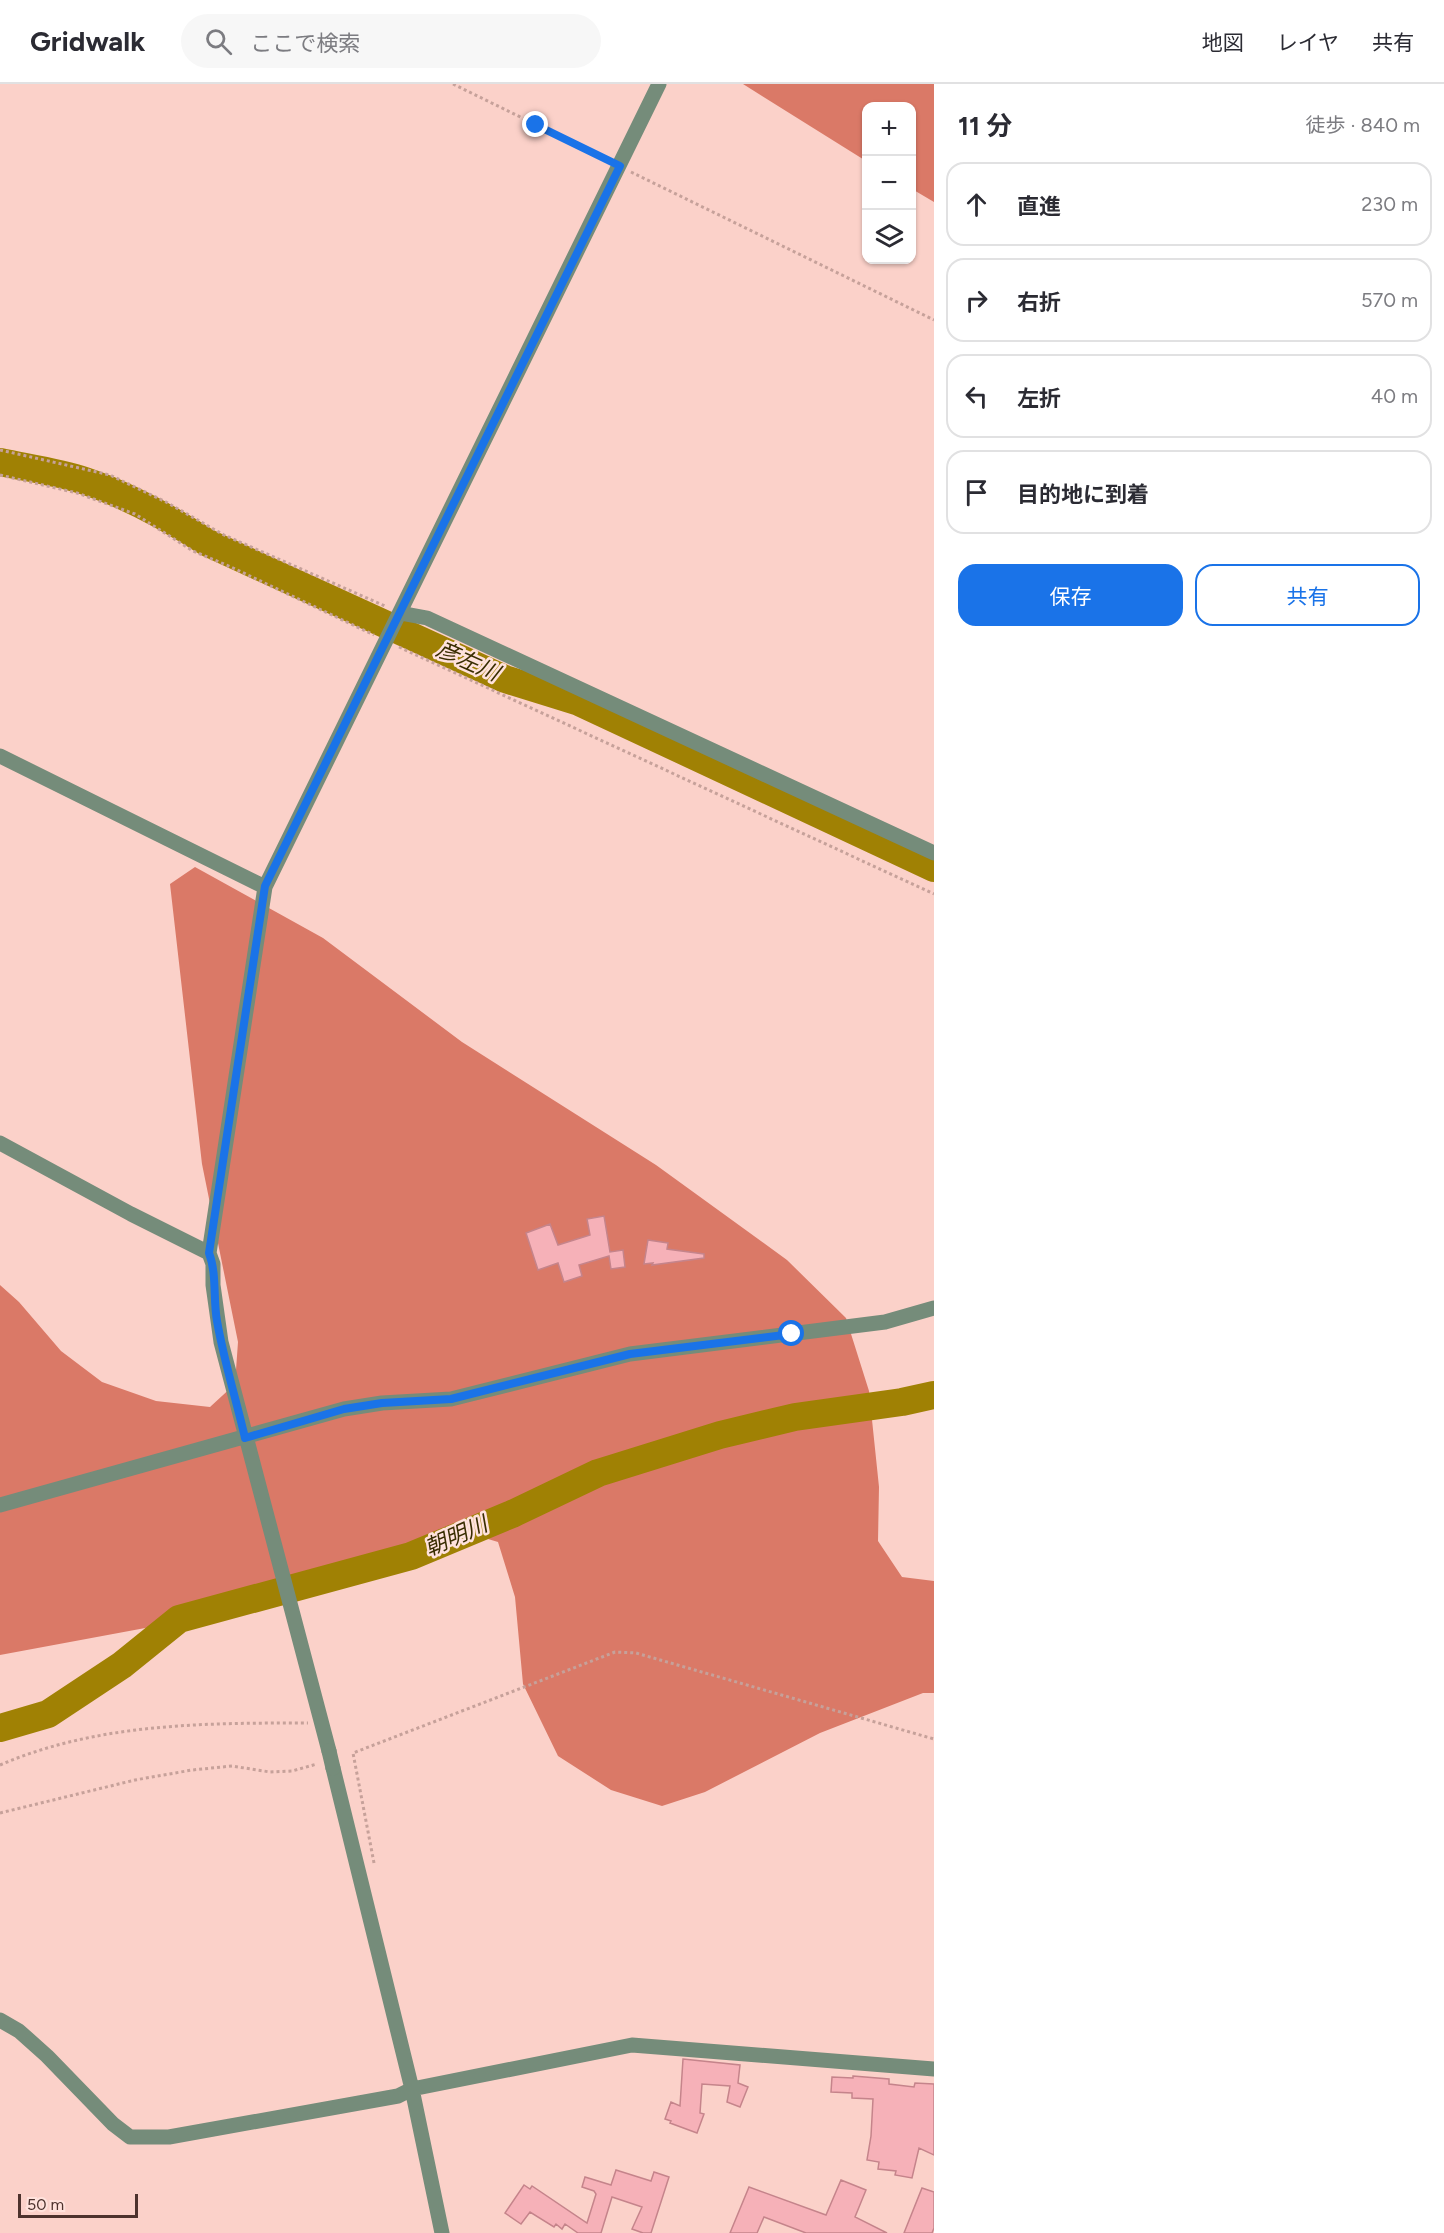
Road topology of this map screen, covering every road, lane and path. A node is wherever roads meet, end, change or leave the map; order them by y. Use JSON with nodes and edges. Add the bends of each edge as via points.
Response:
{"nodes":[{"id":1,"x":453,"y":84,"type":"edge"},
{"id":2,"x":659,"y":84,"type":"edge"},
{"id":3,"x":620,"y":166,"type":"junction"},
{"id":4,"x":934,"y":320,"type":"edge"},
{"id":5,"x":0,"y":450,"type":"edge"},
{"id":6,"x":0,"y":475,"type":"edge"},
{"id":7,"x":399,"y":615,"type":"junction"},
{"id":8,"x":387,"y":639,"type":"junction"},
{"id":9,"x":0,"y":756,"type":"edge"},
{"id":10,"x":934,"y":853,"type":"edge"},
{"id":11,"x":265,"y":886,"type":"junction"},
{"id":12,"x":934,"y":894,"type":"edge"},
{"id":13,"x":0,"y":1143,"type":"edge"},
{"id":14,"x":209,"y":1253,"type":"junction"},
{"id":15,"x":934,"y":1308,"type":"edge"},
{"id":16,"x":245,"y":1438,"type":"junction"},
{"id":17,"x":0,"y":1505,"type":"edge"},
{"id":18,"x":321,"y":1720,"type":"junction"},
{"id":19,"x":934,"y":1739,"type":"edge"},
{"id":20,"x":353,"y":1753,"type":"junction"},
{"id":21,"x":332,"y":1759,"type":"junction"},
{"id":22,"x":0,"y":1765,"type":"edge"},
{"id":23,"x":0,"y":1813,"type":"edge"},
{"id":24,"x":375,"y":1870,"type":"dead end"},
{"id":25,"x":0,"y":2020,"type":"edge"},
{"id":26,"x":934,"y":2069,"type":"edge"},
{"id":27,"x":412,"y":2089,"type":"junction"},
{"id":28,"x":442,"y":2233,"type":"edge"}],
"edges":[{"from":1,"to":3,"type":"path"},
{"from":2,"to":3,"type":"street"},
{"from":3,"to":4,"type":"path"},
{"from":3,"to":7,"type":"street"},
{"from":5,"to":7,"type":"path","via":[[110,475],[224,535]]},
{"from":6,"to":8,"type":"path","via":[[77,493],[135,514],[193,551]]},
{"from":7,"to":8,"type":"street"},
{"from":7,"to":10,"type":"street","via":[[427,618]]},
{"from":8,"to":11,"type":"street"},
{"from":8,"to":12,"type":"path"},
{"from":9,"to":11,"type":"street"},
{"from":11,"to":14,"type":"street"},
{"from":13,"to":14,"type":"street"},
{"from":14,"to":16,"type":"street","via":[[219,1331]]},
{"from":15,"to":16,"type":"street","via":[[885,1322],[630,1354],[451,1399],[344,1409]]},
{"from":16,"to":17,"type":"street"},
{"from":16,"to":18,"type":"street"},
{"from":18,"to":21,"type":"street"},
{"from":18,"to":22,"type":"path","via":[[143,1728],[82,1738]]},
{"from":19,"to":20,"type":"path","via":[[627,1652],[615,1652]]},
{"from":20,"to":21,"type":"path"},
{"from":20,"to":24,"type":"path"},
{"from":21,"to":23,"type":"path","via":[[292,1771],[232,1766],[192,1770]]},
{"from":21,"to":27,"type":"street"},
{"from":25,"to":27,"type":"street","via":[[47,2056],[130,2137],[169,2137],[398,2096]]},
{"from":26,"to":27,"type":"street","via":[[632,2045]]},
{"from":27,"to":28,"type":"street"}]}
